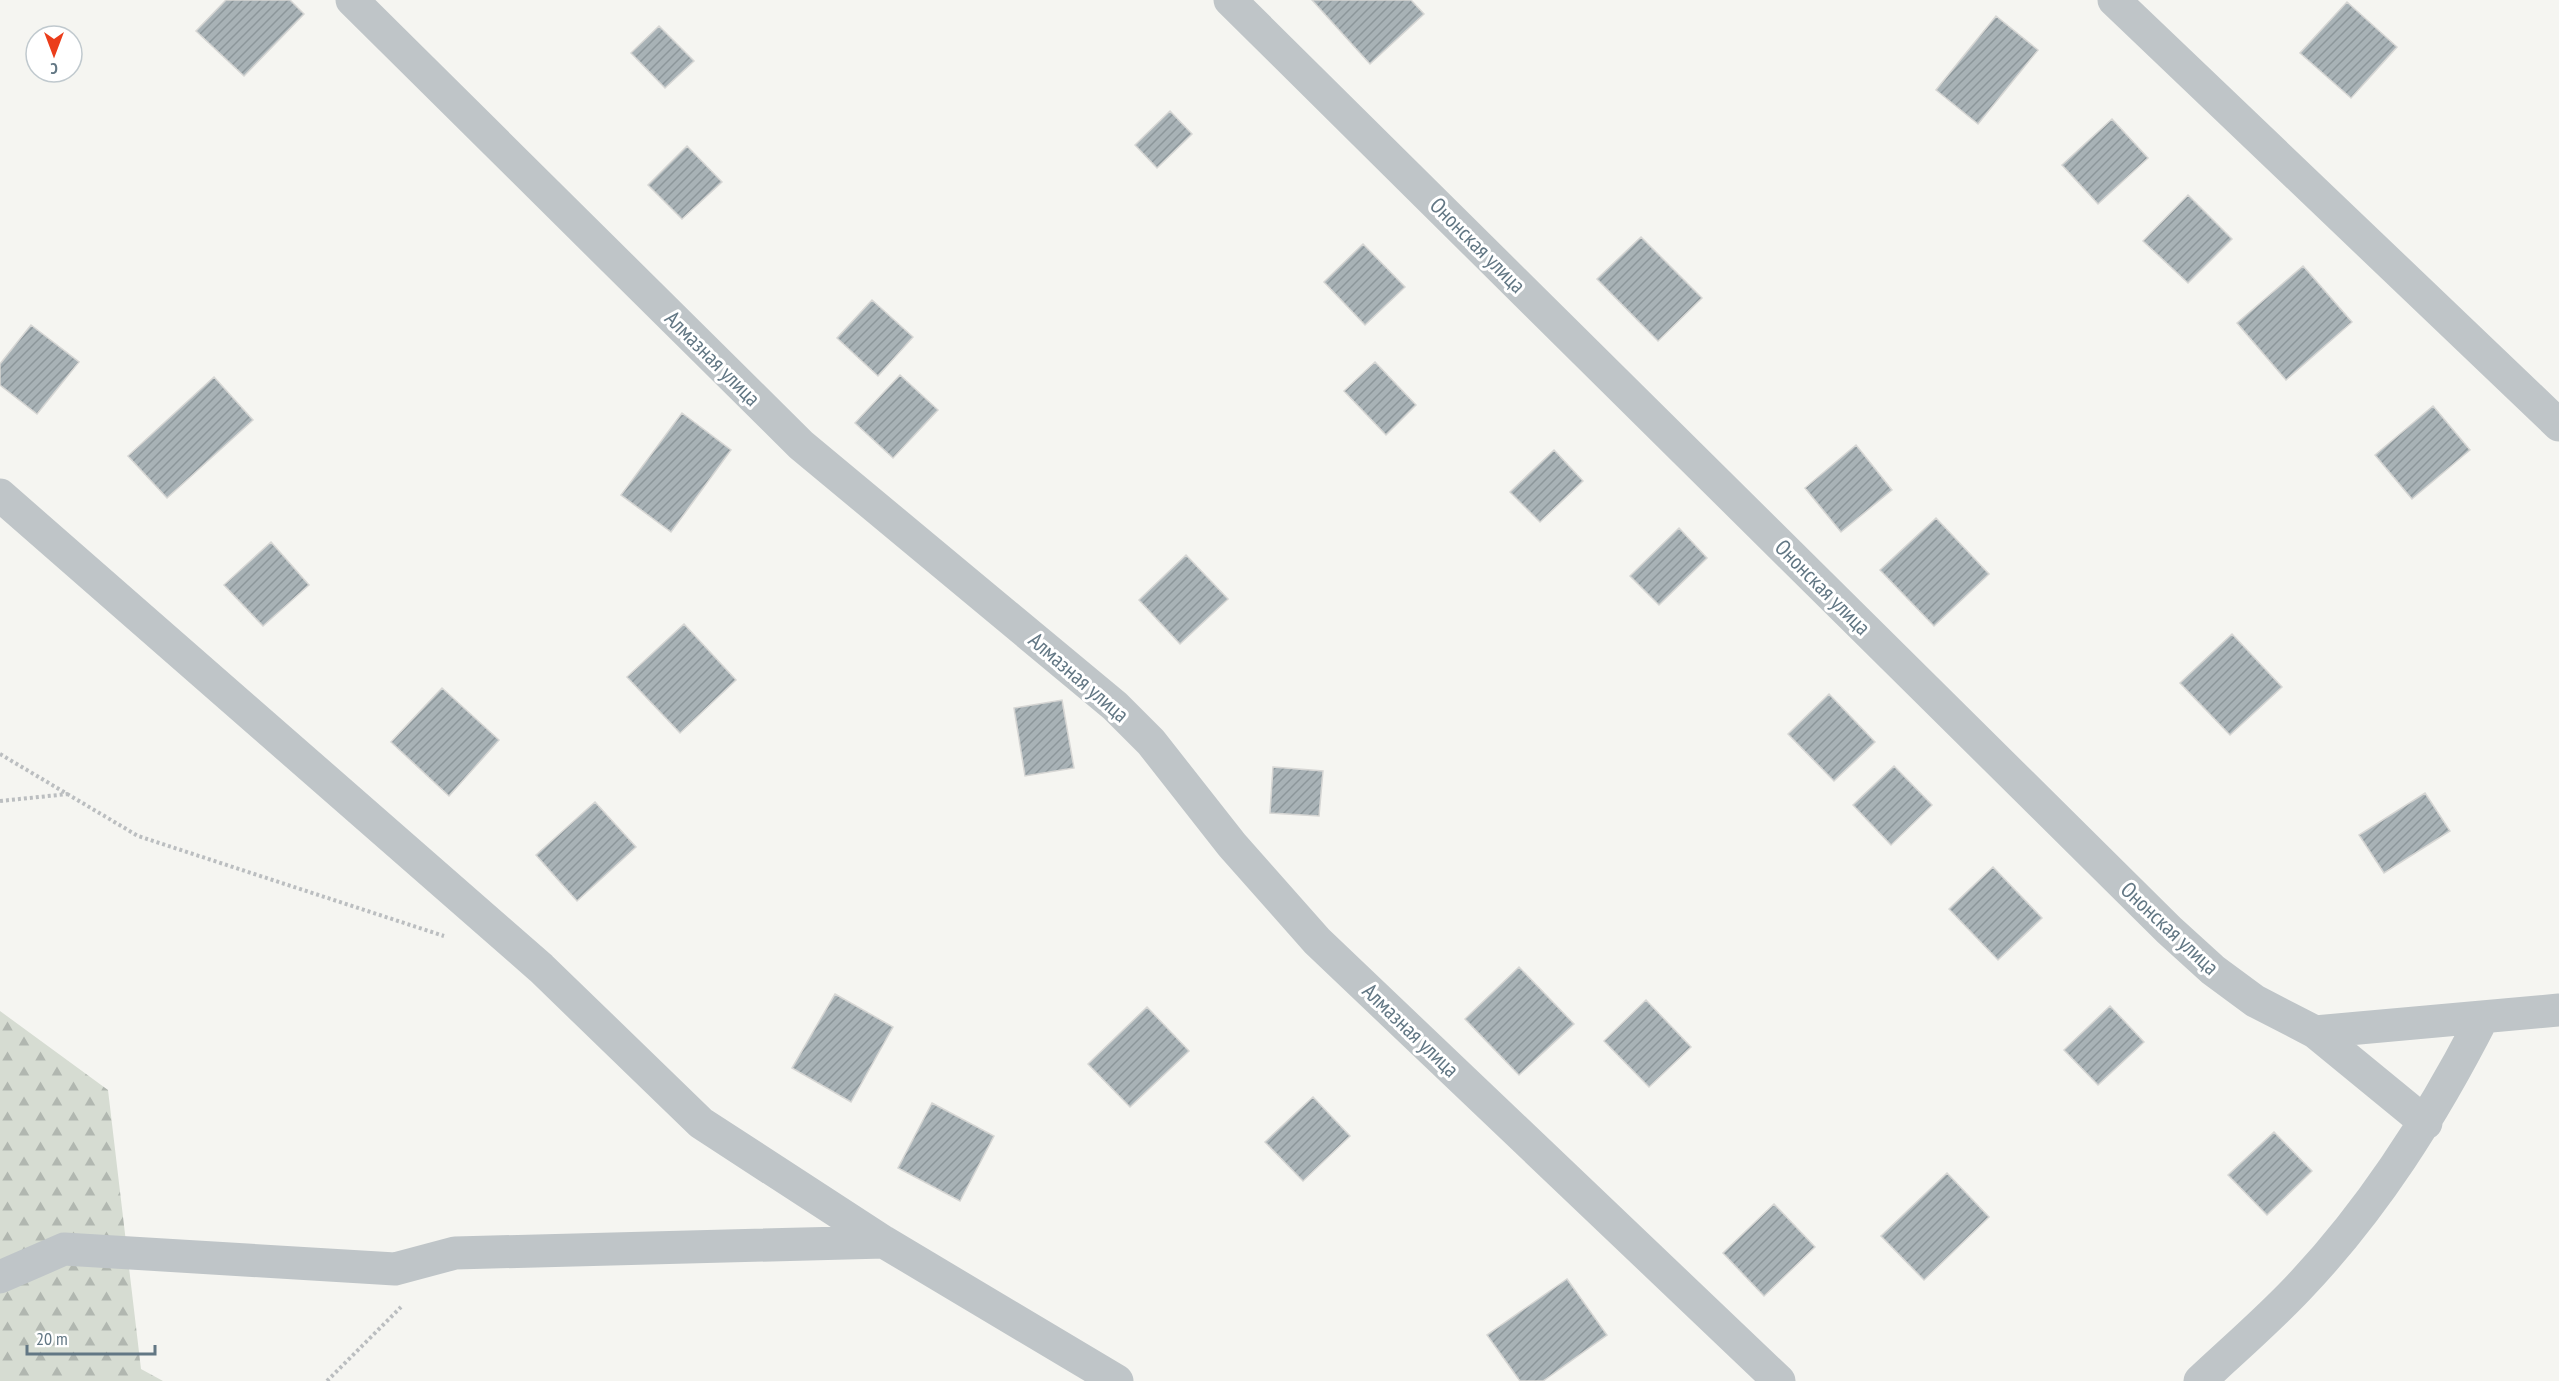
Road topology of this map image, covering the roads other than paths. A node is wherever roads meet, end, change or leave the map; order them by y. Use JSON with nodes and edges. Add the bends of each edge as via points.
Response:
{"nodes":[{"id":1,"x":352,"y":0,"type":"edge"},
{"id":2,"x":1230,"y":0,"type":"edge"},
{"id":3,"x":2114,"y":0,"type":"edge"},
{"id":4,"x":2559,"y":425,"type":"edge"},
{"id":5,"x":0,"y":495,"type":"edge"},
{"id":6,"x":2554,"y":1006,"type":"edge"},
{"id":7,"x":2483,"y":1017,"type":"junction"},
{"id":8,"x":2315,"y":1032,"type":"junction"},
{"id":9,"x":2426,"y":1123,"type":"junction"},
{"id":10,"x":884,"y":1242,"type":"junction"},
{"id":11,"x":0,"y":1277,"type":"edge"},
{"id":12,"x":1117,"y":1381,"type":"edge"},
{"id":13,"x":1779,"y":1381,"type":"edge"},
{"id":14,"x":2200,"y":1381,"type":"edge"}],
"edges":[{"from":1,"to":13,"type":"street","name":"Алмазная улица","via":[[801,445],[1115,706],[1151,742],[1232,844],[1317,941]]},
{"from":2,"to":8,"type":"street","name":"Ононская улица","via":[[2169,930],[2255,1001]]},
{"from":3,"to":4,"type":"street"},
{"from":5,"to":10,"type":"street","via":[[541,968],[701,1123]]},
{"from":6,"to":7,"type":"street"},
{"from":7,"to":8,"type":"street"},
{"from":7,"to":9,"type":"street"},
{"from":8,"to":9,"type":"street","name":"Ононская улица"},
{"from":9,"to":14,"type":"street","via":[[2371,1203],[2299,1288]]},
{"from":10,"to":11,"type":"street","via":[[455,1253],[395,1269],[64,1249]]},
{"from":10,"to":12,"type":"street"}]}
